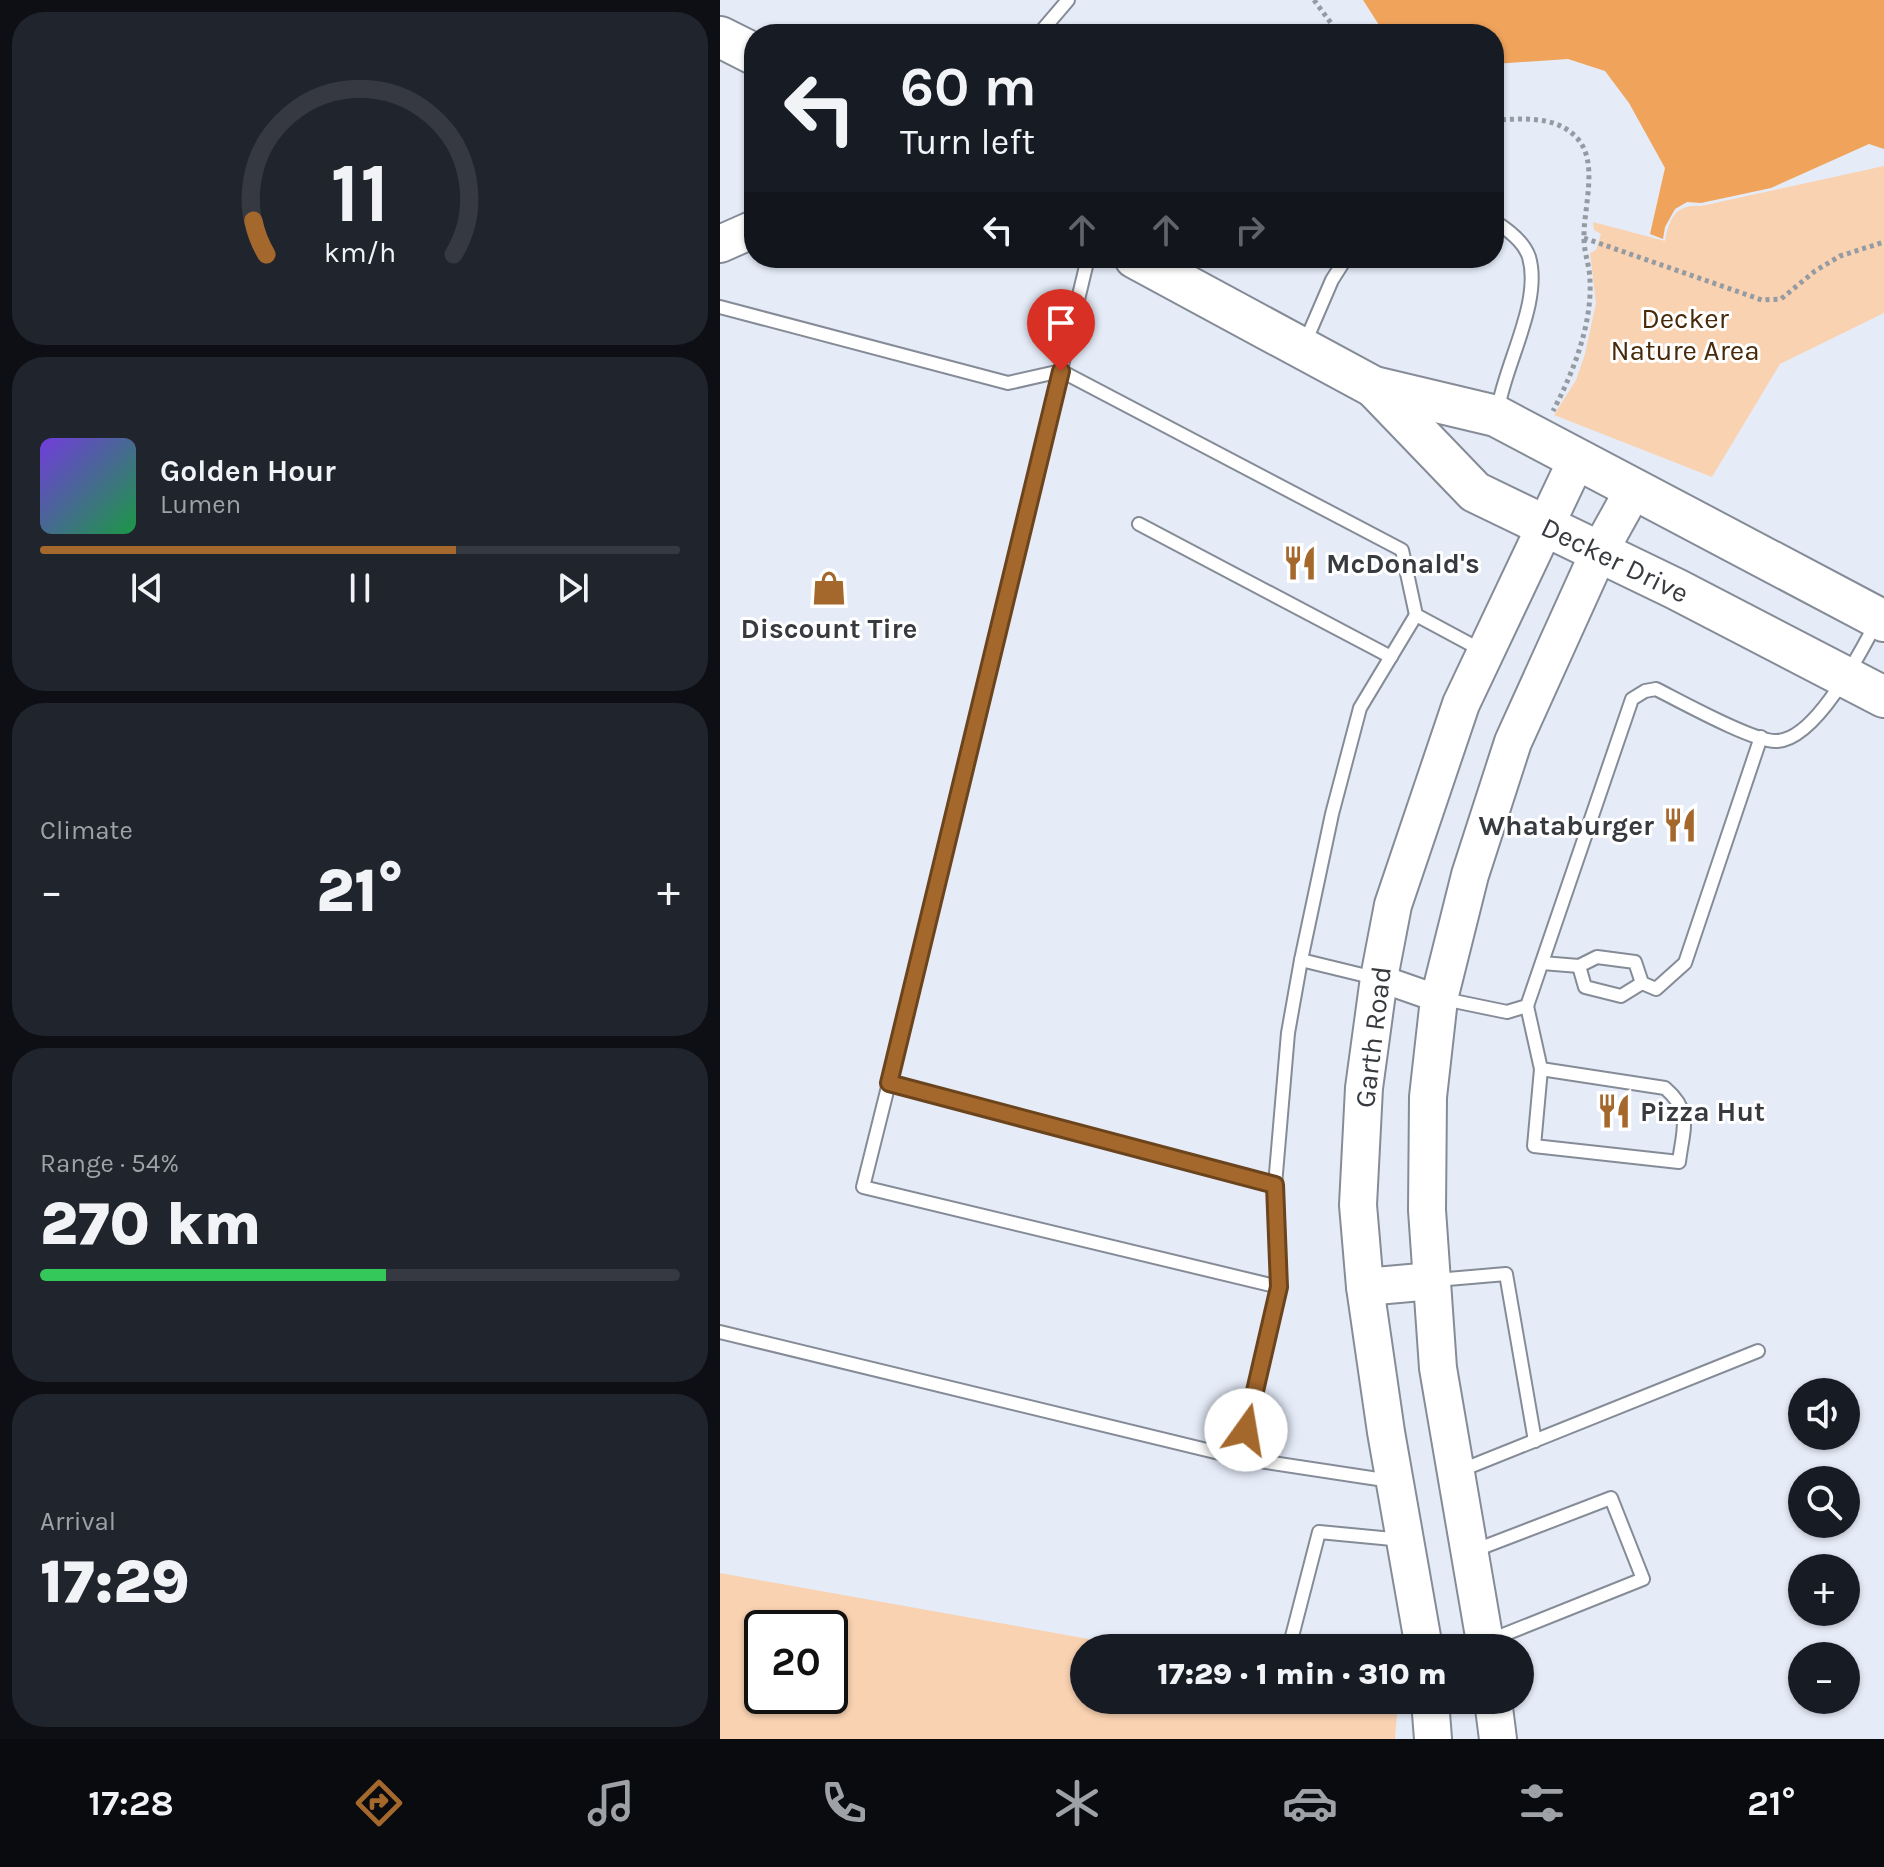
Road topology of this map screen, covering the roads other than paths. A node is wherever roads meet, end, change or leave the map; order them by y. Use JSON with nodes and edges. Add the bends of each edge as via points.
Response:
{"nodes":[{"id":1,"x":1068,"y":0,"type":"edge"},
{"id":2,"x":1048,"y":24,"type":"edge"},
{"id":3,"x":720,"y":37,"type":"edge"},
{"id":4,"x":744,"y":49,"type":"edge"},
{"id":5,"x":1504,"y":229,"type":"edge"},
{"id":6,"x":744,"y":233,"type":"edge"},
{"id":7,"x":720,"y":244,"type":"edge"},
{"id":8,"x":1086,"y":268,"type":"edge"},
{"id":9,"x":1160,"y":268,"type":"edge"},
{"id":10,"x":1340,"y":268,"type":"edge"},
{"id":11,"x":720,"y":307,"type":"edge"},
{"id":12,"x":1302,"y":349,"type":"junction"},
{"id":13,"x":1061,"y":371,"type":"junction"},
{"id":14,"x":1374,"y":387,"type":"junction"},
{"id":15,"x":1496,"y":416,"type":"junction"},
{"id":16,"x":1577,"y":459,"type":"junction"},
{"id":17,"x":1634,"y":489,"type":"junction"},
{"id":18,"x":1139,"y":524,"type":"dead end"},
{"id":19,"x":1547,"y":527,"type":"junction"},
{"id":20,"x":1599,"y":552,"type":"junction"},
{"id":21,"x":1416,"y":615,"type":"junction"},
{"id":22,"x":1881,"y":620,"type":"edge"},
{"id":23,"x":1485,"y":653,"type":"junction"},
{"id":24,"x":1391,"y":657,"type":"junction"},
{"id":25,"x":1847,"y":678,"type":"junction"},
{"id":26,"x":1884,"y":697,"type":"edge"},
{"id":27,"x":1761,"y":737,"type":"junction"},
{"id":28,"x":1301,"y":960,"type":"junction"},
{"id":29,"x":1542,"y":963,"type":"junction"},
{"id":30,"x":1579,"y":966,"type":"junction"},
{"id":31,"x":1379,"y":978,"type":"junction"},
{"id":32,"x":1642,"y":983,"type":"junction"},
{"id":33,"x":1439,"y":999,"type":"junction"},
{"id":34,"x":1527,"y":1006,"type":"junction"},
{"id":35,"x":1541,"y":1069,"type":"junction"},
{"id":36,"x":889,"y":1083,"type":"junction"},
{"id":37,"x":1275,"y":1185,"type":"junction"},
{"id":38,"x":1432,"y":1281,"type":"junction"},
{"id":39,"x":1279,"y":1287,"type":"junction"},
{"id":40,"x":1365,"y":1287,"type":"junction"},
{"id":41,"x":720,"y":1332,"type":"edge"},
{"id":42,"x":1758,"y":1351,"type":"dead end"},
{"id":43,"x":1535,"y":1441,"type":"junction"},
{"id":44,"x":1240,"y":1458,"type":"junction"},
{"id":45,"x":1456,"y":1473,"type":"junction"},
{"id":46,"x":1395,"y":1482,"type":"junction"},
{"id":47,"x":1405,"y":1540,"type":"junction"},
{"id":48,"x":1470,"y":1553,"type":"junction"},
{"id":49,"x":1293,"y":1634,"type":"edge"},
{"id":50,"x":1422,"y":1634,"type":"edge"},
{"id":51,"x":1484,"y":1634,"type":"edge"},
{"id":52,"x":1512,"y":1634,"type":"edge"},
{"id":53,"x":1431,"y":1714,"type":"edge"},
{"id":54,"x":1495,"y":1714,"type":"edge"},
{"id":55,"x":1433,"y":1739,"type":"edge"},
{"id":56,"x":1498,"y":1739,"type":"edge"}],
"edges":[{"from":1,"to":2,"type":"lane"},
{"from":3,"to":4,"type":"main road"},
{"from":5,"to":15,"type":"lane","via":[[1529,255],[1531,277],[1527,317],[1501,386]]},
{"from":6,"to":7,"type":"main road"},
{"from":8,"to":13,"type":"lane"},
{"from":9,"to":12,"type":"main road","name":"Decker Drive"},
{"from":10,"to":12,"type":"lane"},
{"from":11,"to":13,"type":"lane","via":[[1008,383]]},
{"from":12,"to":14,"type":"main road","name":"Decker Drive"},
{"from":13,"to":21,"type":"lane","via":[[1402,550]]},
{"from":13,"to":36,"type":"lane"},
{"from":14,"to":15,"type":"main road","name":"Decker Drive"},
{"from":14,"to":19,"type":"main road","name":"Decker Drive","via":[[1475,492]]},
{"from":15,"to":16,"type":"main road","name":"Decker Drive"},
{"from":16,"to":17,"type":"main road","name":"Decker Drive"},
{"from":16,"to":19,"type":"main road","name":"Garth Road"},
{"from":17,"to":20,"type":"main road"},
{"from":17,"to":22,"type":"main road","name":"Decker Drive"},
{"from":18,"to":24,"type":"lane"},
{"from":19,"to":20,"type":"main road","name":"Decker Drive"},
{"from":19,"to":23,"type":"main road","name":"Garth Road"},
{"from":20,"to":25,"type":"main road","name":"Decker Drive"},
{"from":20,"to":33,"type":"main road","via":[[1513,742],[1470,875]]},
{"from":21,"to":23,"type":"lane"},
{"from":21,"to":24,"type":"lane"},
{"from":22,"to":25,"type":"lane"},
{"from":23,"to":31,"type":"main road","name":"Garth Road","via":[[1461,704],[1393,905]]},
{"from":24,"to":28,"type":"lane","via":[[1360,708],[1349,742]]},
{"from":25,"to":26,"type":"main road","name":"Decker Drive"},
{"from":25,"to":27,"type":"lane","via":[[1803,731],[1776,741]]},
{"from":27,"to":29,"type":"lane","via":[[1656,689],[1632,699]]},
{"from":27,"to":32,"type":"lane","via":[[1685,963],[1656,989]]},
{"from":28,"to":31,"type":"lane"},
{"from":28,"to":37,"type":"lane","via":[[1288,1033]]},
{"from":29,"to":30,"type":"lane"},
{"from":29,"to":34,"type":"lane"},
{"from":30,"to":32,"type":"lane","via":[[1597,957],[1635,962]]},
{"from":30,"to":32,"type":"lane","via":[[1585,987],[1621,996]]},
{"from":31,"to":33,"type":"street"},
{"from":31,"to":40,"type":"main road","name":"Garth Road","via":[[1364,1088],[1358,1205]]},
{"from":33,"to":34,"type":"lane","via":[[1507,1012]]},
{"from":33,"to":38,"type":"main road","via":[[1428,1097]]},
{"from":34,"to":35,"type":"lane"},
{"from":35,"to":35,"type":"lane","via":[[1534,1146],[1679,1162],[1685,1115],[1679,1100],[1665,1088]]},
{"from":36,"to":37,"type":"lane"},
{"from":36,"to":39,"type":"lane","via":[[863,1187]]},
{"from":37,"to":39,"type":"lane"},
{"from":38,"to":40,"type":"main road"},
{"from":38,"to":43,"type":"lane","via":[[1506,1274]]},
{"from":38,"to":45,"type":"main road","via":[[1438,1368]]},
{"from":39,"to":44,"type":"lane"},
{"from":40,"to":46,"type":"main road","name":"Garth Road"},
{"from":41,"to":44,"type":"lane"},
{"from":42,"to":43,"type":"lane"},
{"from":43,"to":45,"type":"lane"},
{"from":44,"to":46,"type":"lane"},
{"from":45,"to":48,"type":"main road"},
{"from":46,"to":47,"type":"main road","name":"Garth Road"},
{"from":47,"to":49,"type":"lane","via":[[1319,1532]]},
{"from":47,"to":50,"type":"main road","name":"Garth Road"},
{"from":48,"to":51,"type":"main road"},
{"from":48,"to":52,"type":"lane","via":[[1611,1498],[1643,1579]]},
{"from":53,"to":55,"type":"main road"},
{"from":54,"to":56,"type":"main road"}]}
